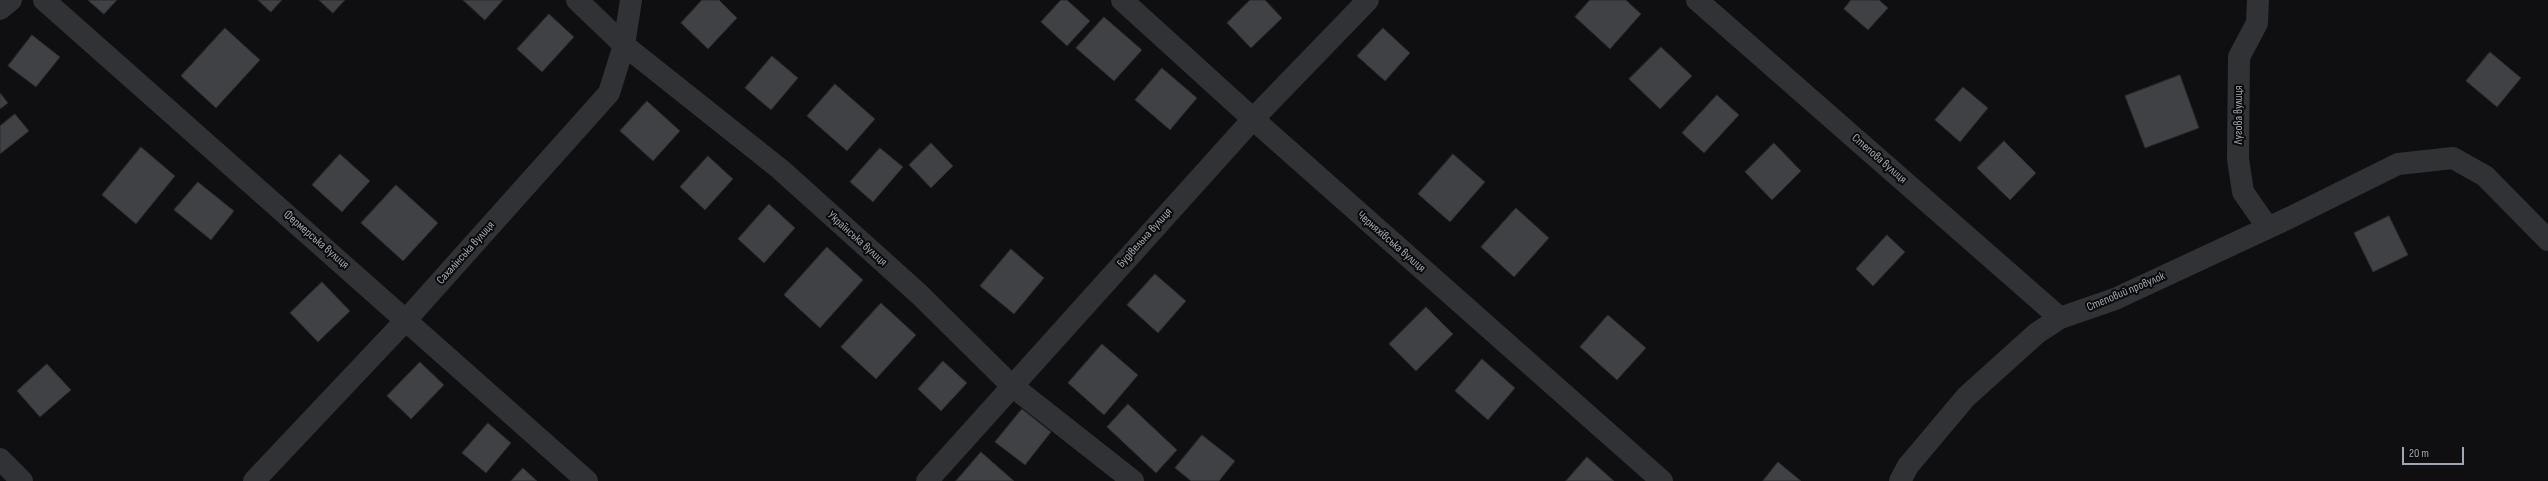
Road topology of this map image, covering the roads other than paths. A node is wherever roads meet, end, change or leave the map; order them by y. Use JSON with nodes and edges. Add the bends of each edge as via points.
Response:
{"nodes":[{"id":1,"x":11,"y":0,"type":"edge"},
{"id":2,"x":44,"y":0,"type":"edge"},
{"id":3,"x":577,"y":0,"type":"edge"},
{"id":4,"x":631,"y":0,"type":"edge"},
{"id":5,"x":1122,"y":0,"type":"edge"},
{"id":6,"x":1368,"y":0,"type":"edge"},
{"id":7,"x":1697,"y":0,"type":"edge"},
{"id":8,"x":2258,"y":0,"type":"edge"},
{"id":9,"x":0,"y":9,"type":"edge"},
{"id":10,"x":624,"y":45,"type":"junction"},
{"id":11,"x":1253,"y":119,"type":"junction"},
{"id":12,"x":2268,"y":228,"type":"junction"},
{"id":13,"x":2548,"y":240,"type":"edge"},
{"id":14,"x":2060,"y":318,"type":"junction"},
{"id":15,"x":406,"y":320,"type":"junction"},
{"id":16,"x":1011,"y":385,"type":"junction"},
{"id":17,"x":0,"y":459,"type":"edge"},
{"id":18,"x":22,"y":481,"type":"edge"},
{"id":19,"x":254,"y":481,"type":"edge"},
{"id":20,"x":587,"y":481,"type":"edge"},
{"id":21,"x":927,"y":481,"type":"edge"},
{"id":22,"x":1133,"y":481,"type":"edge"},
{"id":23,"x":1662,"y":481,"type":"edge"},
{"id":24,"x":1900,"y":481,"type":"edge"}],
"edges":[{"from":1,"to":9,"type":"street"},
{"from":2,"to":15,"type":"street","name":"Фермерська вулиця"},
{"from":3,"to":10,"type":"street","name":"Українська вулиця"},
{"from":4,"to":10,"type":"street","name":"Сахалінська вулиця"},
{"from":5,"to":11,"type":"street","name":"Черняхівська вулиця"},
{"from":6,"to":11,"type":"street","name":"Будівельна вулиця"},
{"from":7,"to":14,"type":"street","name":"Степова вулиця"},
{"from":8,"to":12,"type":"street","name":"Лугова вулиця","via":[[2257,23],[2239,57],[2238,159],[2243,192]]},
{"from":10,"to":15,"type":"street","name":"Сахалінська вулиця","via":[[608,93]]},
{"from":10,"to":16,"type":"street","name":"Українська вулиця","via":[[780,170],[919,294]]},
{"from":11,"to":16,"type":"street","name":"Будівельна вулиця"},
{"from":11,"to":23,"type":"street","name":"Черняхівська вулиця"},
{"from":12,"to":13,"type":"street","name":"Степовий провулок","via":[[2398,164],[2453,158],[2486,176]]},
{"from":12,"to":14,"type":"street","name":"Степовий провулок","via":[[2115,299]]},
{"from":14,"to":24,"type":"street","name":"Степовий провулок","via":[[2037,333],[1966,397],[1908,466]]},
{"from":15,"to":19,"type":"street","name":"Сахалінська вулиця"},
{"from":15,"to":20,"type":"street","name":"Фермерська вулиця"},
{"from":16,"to":21,"type":"street","name":"Будівельна вулиця"},
{"from":16,"to":22,"type":"street","name":"Українська вулиця"},
{"from":17,"to":18,"type":"street"}]}
